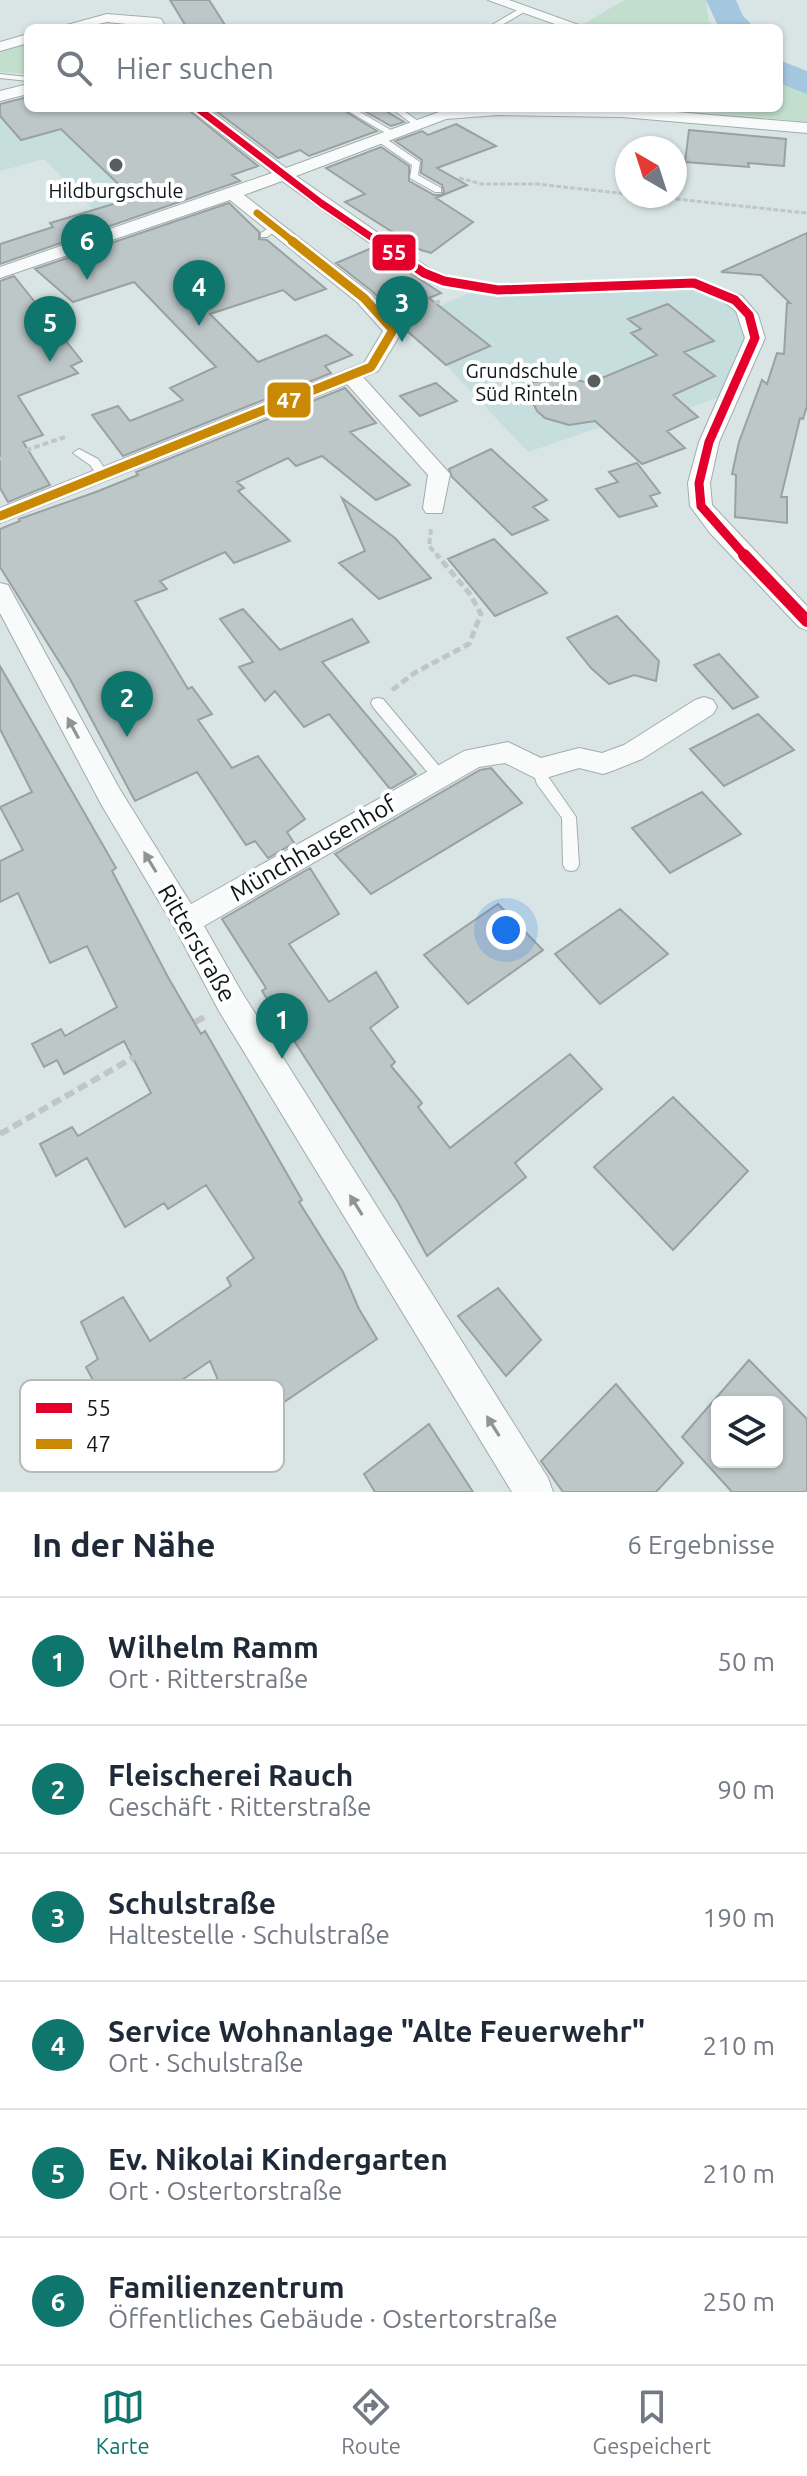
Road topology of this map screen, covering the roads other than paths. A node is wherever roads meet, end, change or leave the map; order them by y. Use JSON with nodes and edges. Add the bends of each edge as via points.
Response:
{"nodes":[{"id":1,"x":495,"y":0,"type":"edge"},
{"id":2,"x":525,"y":9,"type":"junction"},
{"id":3,"x":86,"y":24,"type":"edge"},
{"id":4,"x":157,"y":24,"type":"edge"},
{"id":5,"x":498,"y":24,"type":"edge"},
{"id":6,"x":568,"y":24,"type":"edge"},
{"id":7,"x":24,"y":39,"type":"edge"},
{"id":8,"x":0,"y":47,"type":"edge"},
{"id":9,"x":0,"y":76,"type":"edge"},
{"id":10,"x":24,"y":79,"type":"edge"},
{"id":11,"x":24,"y":90,"type":"edge"},
{"id":12,"x":0,"y":96,"type":"edge"},
{"id":13,"x":202,"y":112,"type":"edge"},
{"id":14,"x":352,"y":112,"type":"edge"},
{"id":15,"x":401,"y":112,"type":"edge"},
{"id":16,"x":476,"y":112,"type":"edge"},
{"id":17,"x":669,"y":112,"type":"edge"},
{"id":18,"x":418,"y":124,"type":"junction"},
{"id":19,"x":807,"y":128,"type":"edge"},
{"id":20,"x":385,"y":136,"type":"junction"},
{"id":21,"x":283,"y":176,"type":"junction"},
{"id":22,"x":438,"y":190,"type":"dead end"},
{"id":23,"x":232,"y":194,"type":"junction"},
{"id":24,"x":0,"y":273,"type":"edge"},
{"id":25,"x":350,"y":375,"type":"junction"},
{"id":26,"x":79,"y":453,"type":"road end"},
{"id":27,"x":103,"y":475,"type":"junction"},
{"id":28,"x":434,"y":508,"type":"road end"},
{"id":29,"x":0,"y":516,"type":"edge"},
{"id":30,"x":0,"y":591,"type":"edge"},
{"id":31,"x":807,"y":621,"type":"edge"},
{"id":32,"x":378,"y":703,"type":"road end"},
{"id":33,"x":704,"y":707,"type":"dead end"},
{"id":34,"x":539,"y":769,"type":"junction"},
{"id":35,"x":439,"y":776,"type":"junction"},
{"id":36,"x":571,"y":865,"type":"dead end"},
{"id":37,"x":186,"y":921,"type":"junction"},
{"id":38,"x":534,"y":1492,"type":"edge"}],
"edges":[{"from":1,"to":2,"type":"street"},
{"from":2,"to":5,"type":"lane"},
{"from":2,"to":6,"type":"street"},
{"from":3,"to":4,"type":"street","via":[[120,18]]},
{"from":7,"to":8,"type":"street"},
{"from":9,"to":10,"type":"lane"},
{"from":11,"to":12,"type":"street"},
{"from":13,"to":21,"type":"street"},
{"from":14,"to":20,"type":"lane"},
{"from":15,"to":18,"type":"lane"},
{"from":16,"to":18,"type":"street"},
{"from":17,"to":19,"type":"street"},
{"from":18,"to":20,"type":"street"},
{"from":20,"to":21,"type":"street"},
{"from":20,"to":22,"type":"lane","via":[[417,164],[413,176]]},
{"from":21,"to":23,"type":"street"},
{"from":21,"to":31,"type":"street","via":[[424,273],[464,287],[694,283],[724,291],[745,306],[755,338],[709,442],[699,483],[701,506]]},
{"from":23,"to":24,"type":"street"},
{"from":23,"to":25,"type":"street","via":[[270,231],[364,298],[393,330],[371,367]]},
{"from":25,"to":27,"type":"street"},
{"from":25,"to":28,"type":"street","via":[[439,474]]},
{"from":26,"to":27,"type":"lane"},
{"from":27,"to":29,"type":"street"},
{"from":37,"to":30,"type":"street","name":"Ritterstraße","one_way":true,"via":[[110,796]]},
{"from":32,"to":35,"type":"lane"},
{"from":33,"to":34,"type":"street","via":[[633,752],[603,764],[579,758]]},
{"from":34,"to":35,"type":"street","name":"Münchhausenhof","via":[[508,752],[473,758]]},
{"from":34,"to":36,"type":"lane","via":[[569,817]]},
{"from":35,"to":37,"type":"street","name":"Münchhausenhof"},
{"from":38,"to":37,"type":"street","name":"Ritterstraße","one_way":true,"via":[[230,1001]]}]}
